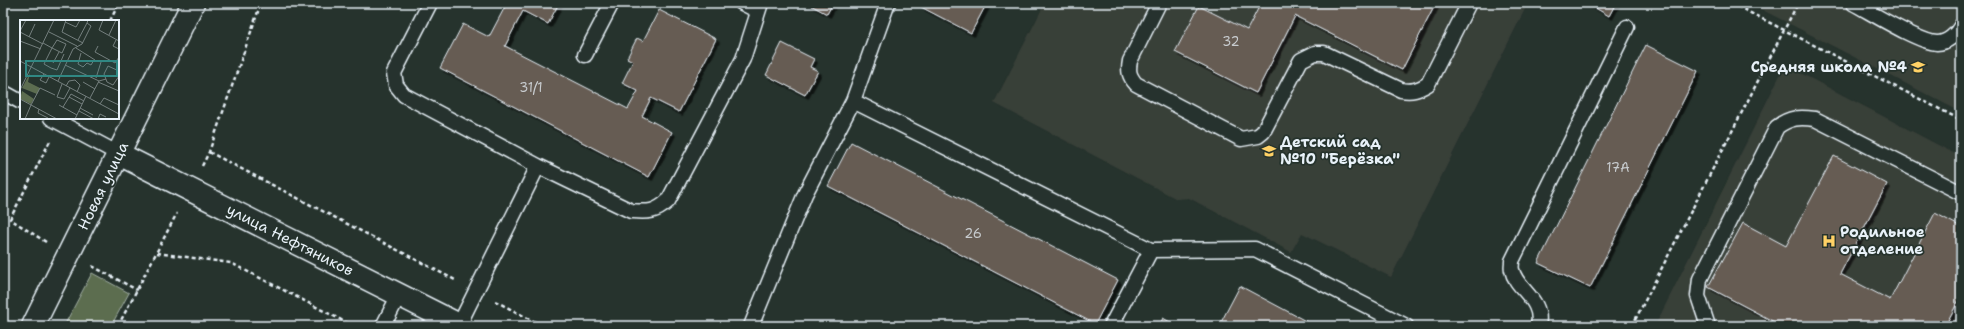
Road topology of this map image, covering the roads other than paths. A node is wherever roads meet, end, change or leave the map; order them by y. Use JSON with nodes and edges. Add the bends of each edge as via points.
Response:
{"nodes":[{"id":1,"x":192,"y":3,"type":"edge"},
{"id":2,"x":430,"y":3,"type":"edge"},
{"id":3,"x":612,"y":3,"type":"edge"},
{"id":4,"x":742,"y":3,"type":"edge"},
{"id":5,"x":888,"y":3,"type":"edge"},
{"id":6,"x":1159,"y":3,"type":"edge"},
{"id":7,"x":1469,"y":3,"type":"edge"},
{"id":8,"x":1853,"y":3,"type":"edge"},
{"id":9,"x":760,"y":7,"type":"edge"},
{"id":10,"x":1961,"y":26,"type":"edge"},
{"id":11,"x":1627,"y":27,"type":"dead end"},
{"id":12,"x":585,"y":55,"type":"dead end"},
{"id":13,"x":3,"y":92,"type":"edge"},
{"id":14,"x":20,"y":101,"type":"edge"},
{"id":15,"x":853,"y":101,"type":"junction"},
{"id":16,"x":55,"y":120,"type":"edge"},
{"id":17,"x":120,"y":154,"type":"junction"},
{"id":18,"x":538,"y":166,"type":"junction"},
{"id":19,"x":1961,"y":193,"type":"edge"},
{"id":20,"x":1151,"y":250,"type":"junction"},
{"id":21,"x":399,"y":295,"type":"junction"},
{"id":22,"x":33,"y":326,"type":"edge"},
{"id":23,"x":383,"y":326,"type":"edge"},
{"id":24,"x":460,"y":326,"type":"edge"},
{"id":25,"x":751,"y":326,"type":"edge"},
{"id":26,"x":1111,"y":326,"type":"edge"},
{"id":27,"x":1406,"y":326,"type":"edge"},
{"id":28,"x":1538,"y":326,"type":"edge"},
{"id":29,"x":1708,"y":326,"type":"edge"}],
"edges":[{"from":1,"to":17,"type":"street","name":"Новая улица"},
{"from":2,"to":18,"type":"lane","via":[[394,73],[396,85],[404,95]]},
{"from":3,"to":12,"type":"lane"},
{"from":4,"to":9,"type":"lane"},
{"from":5,"to":15,"type":"lane"},
{"from":6,"to":7,"type":"lane","via":[[1130,61],[1130,77],[1136,84],[1241,139],[1258,136],[1263,132],[1301,60],[1315,53],[1324,53],[1401,90],[1419,90],[1428,84]]},
{"from":8,"to":10,"type":"lane","via":[[1924,41],[1939,43],[1958,32]]},
{"from":9,"to":18,"type":"lane","via":[[743,59],[668,201],[659,210],[631,211]]},
{"from":11,"to":28,"type":"lane","via":[[1512,261],[1512,271],[1536,305]]},
{"from":13,"to":14,"type":"lane"},
{"from":15,"to":20,"type":"lane"},
{"from":15,"to":25,"type":"lane","via":[[805,194]]},
{"from":16,"to":17,"type":"lane"},
{"from":17,"to":21,"type":"street","name":"улица Нефтяников"},
{"from":17,"to":22,"type":"street","name":"Новая улица"},
{"from":18,"to":24,"type":"lane"},
{"from":19,"to":29,"type":"lane","via":[[1815,119],[1787,119],[1777,127],[1700,279],[1698,296]]},
{"from":20,"to":26,"type":"lane"},
{"from":20,"to":27,"type":"lane","via":[[1255,249]]},
{"from":21,"to":23,"type":"lane"},
{"from":21,"to":24,"type":"street","name":"улица Нефтяников"}]}
